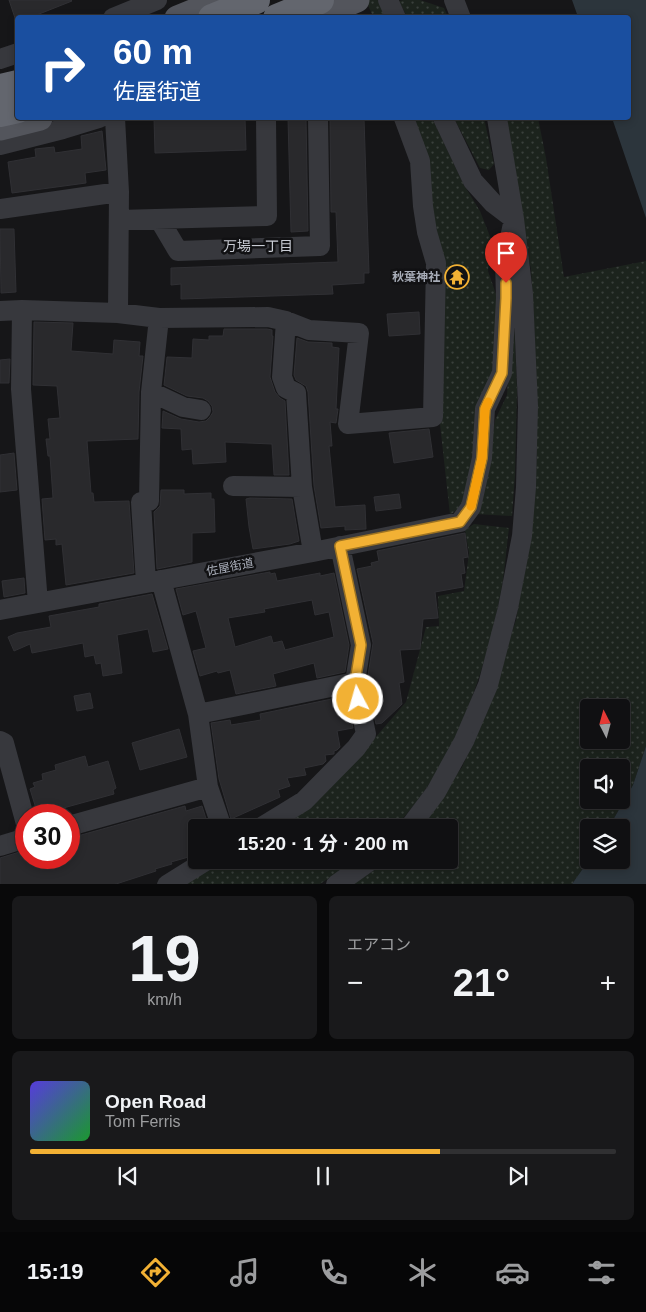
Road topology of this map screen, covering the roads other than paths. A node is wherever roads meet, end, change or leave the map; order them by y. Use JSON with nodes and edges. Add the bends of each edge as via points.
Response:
{"nodes":[{"id":1,"x":157,"y":0,"type":"edge"},
{"id":2,"x":222,"y":0,"type":"edge"},
{"id":3,"x":256,"y":0,"type":"edge"},
{"id":4,"x":320,"y":0,"type":"edge"},
{"id":5,"x":358,"y":0,"type":"edge"},
{"id":6,"x":388,"y":0,"type":"edge"},
{"id":7,"x":454,"y":0,"type":"edge"},
{"id":8,"x":120,"y":15,"type":"edge"},
{"id":9,"x":184,"y":15,"type":"edge"},
{"id":10,"x":219,"y":15,"type":"edge"},
{"id":11,"x":284,"y":15,"type":"edge"},
{"id":12,"x":321,"y":15,"type":"edge"},
{"id":13,"x":395,"y":15,"type":"edge"},
{"id":14,"x":460,"y":15,"type":"edge"},
{"id":15,"x":15,"y":54,"type":"edge"},
{"id":16,"x":0,"y":59,"type":"edge"},
{"id":17,"x":15,"y":73,"type":"edge"},
{"id":18,"x":0,"y":77,"type":"edge"},
{"id":19,"x":15,"y":85,"type":"edge"},
{"id":20,"x":0,"y":88,"type":"edge"},
{"id":21,"x":15,"y":110,"type":"edge"},
{"id":22,"x":0,"y":113,"type":"edge"},
{"id":23,"x":32,"y":120,"type":"edge"},
{"id":24,"x":92,"y":120,"type":"edge"},
{"id":25,"x":115,"y":120,"type":"edge"},
{"id":26,"x":266,"y":120,"type":"edge"},
{"id":27,"x":318,"y":120,"type":"edge"},
{"id":28,"x":405,"y":120,"type":"edge"},
{"id":29,"x":444,"y":120,"type":"edge"},
{"id":30,"x":497,"y":120,"type":"edge"},
{"id":31,"x":0,"y":128,"type":"edge"},
{"id":32,"x":0,"y":145,"type":"edge"},
{"id":33,"x":119,"y":192,"type":"junction"},
{"id":34,"x":0,"y":209,"type":"edge"},
{"id":35,"x":159,"y":219,"type":"junction"},
{"id":36,"x":514,"y":219,"type":"junction"},
{"id":37,"x":118,"y":220,"type":"junction"},
{"id":38,"x":22,"y":310,"type":"junction"},
{"id":39,"x":0,"y":311,"type":"edge"},
{"id":40,"x":118,"y":313,"type":"junction"},
{"id":41,"x":159,"y":318,"type":"junction"},
{"id":42,"x":286,"y":321,"type":"junction"},
{"id":43,"x":150,"y":392,"type":"junction"},
{"id":44,"x":201,"y":410,"type":"dead end"},
{"id":45,"x":233,"y":486,"type":"dead end"},
{"id":46,"x":302,"y":487,"type":"junction"},
{"id":47,"x":340,"y":546,"type":"junction"},
{"id":48,"x":313,"y":552,"type":"junction"},
{"id":49,"x":154,"y":582,"type":"junction"},
{"id":50,"x":38,"y":603,"type":"junction"},
{"id":51,"x":0,"y":610,"type":"edge"},
{"id":52,"x":355,"y":682,"type":"junction"},
{"id":53,"x":198,"y":714,"type":"junction"},
{"id":54,"x":0,"y":741,"type":"edge"},
{"id":55,"x":208,"y":787,"type":"junction"},
{"id":56,"x":21,"y":804,"type":"edge"},
{"id":57,"x":219,"y":819,"type":"edge"},
{"id":58,"x":275,"y":819,"type":"edge"},
{"id":59,"x":416,"y":819,"type":"edge"},
{"id":60,"x":80,"y":823,"type":"edge"},
{"id":61,"x":15,"y":841,"type":"edge"},
{"id":62,"x":0,"y":846,"type":"edge"},
{"id":63,"x":192,"y":869,"type":"edge"},
{"id":64,"x":358,"y":869,"type":"edge"},
{"id":65,"x":167,"y":884,"type":"edge"},
{"id":66,"x":336,"y":884,"type":"edge"}],
"edges":[{"from":1,"to":8,"type":"street"},
{"from":2,"to":9,"type":"main road"},
{"from":3,"to":10,"type":"highway"},
{"from":4,"to":11,"type":"highway"},
{"from":5,"to":12,"type":"main road"},
{"from":6,"to":13,"type":"street"},
{"from":7,"to":14,"type":"street"},
{"from":15,"to":16,"type":"street"},
{"from":17,"to":18,"type":"main road"},
{"from":19,"to":20,"type":"highway"},
{"from":21,"to":22,"type":"highway"},
{"from":23,"to":31,"type":"main road"},
{"from":24,"to":32,"type":"street"},
{"from":25,"to":33,"type":"street"},
{"from":26,"to":35,"type":"street","via":[[267,216]]},
{"from":27,"to":35,"type":"street","via":[[320,246],[178,251]]},
{"from":28,"to":42,"type":"street","via":[[420,161],[427,232],[436,263],[434,417],[348,424],[359,333],[309,330]]},
{"from":29,"to":36,"type":"street","via":[[473,181],[493,203]]},
{"from":30,"to":36,"type":"street"},
{"from":33,"to":34,"type":"street"},
{"from":33,"to":37,"type":"street"},
{"from":35,"to":37,"type":"street"},
{"from":36,"to":47,"type":"street","name":"佐屋街道","via":[[505,261],[502,373],[485,409],[482,458],[471,507],[460,522]]},
{"from":36,"to":59,"type":"street","via":[[523,294],[528,406],[522,536],[488,685],[464,741],[436,792]]},
{"from":37,"to":40,"type":"street"},
{"from":38,"to":39,"type":"street"},
{"from":38,"to":40,"type":"street"},
{"from":38,"to":50,"type":"street","via":[[21,389]]},
{"from":40,"to":41,"type":"street"},
{"from":41,"to":42,"type":"street","via":[[268,317]]},
{"from":41,"to":43,"type":"street"},
{"from":42,"to":46,"type":"street","via":[[282,377],[286,388],[296,393]]},
{"from":43,"to":44,"type":"street","via":[[184,407]]},
{"from":43,"to":49,"type":"street","via":[[149,501],[141,502]]},
{"from":45,"to":46,"type":"street"},
{"from":46,"to":48,"type":"street"},
{"from":47,"to":48,"type":"street","name":"佐屋街道"},
{"from":47,"to":52,"type":"street","via":[[361,645]]},
{"from":48,"to":49,"type":"street","name":"佐屋街道"},
{"from":49,"to":50,"type":"street","name":"佐屋街道"},
{"from":49,"to":53,"type":"street"},
{"from":50,"to":51,"type":"street","name":"佐屋街道"},
{"from":52,"to":53,"type":"street"},
{"from":52,"to":58,"type":"street","via":[[366,734],[304,801]]},
{"from":53,"to":55,"type":"street"},
{"from":54,"to":56,"type":"street","via":[[4,743]]},
{"from":55,"to":57,"type":"street"},
{"from":55,"to":60,"type":"street"},
{"from":61,"to":62,"type":"street"},
{"from":63,"to":65,"type":"street"},
{"from":64,"to":66,"type":"street"}]}
